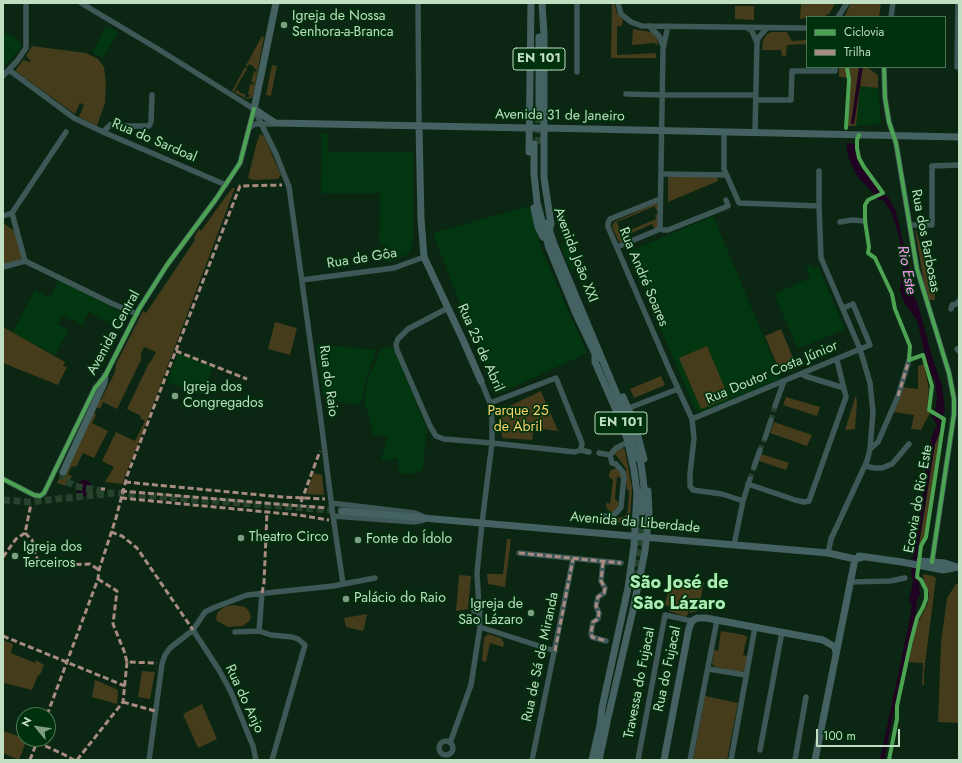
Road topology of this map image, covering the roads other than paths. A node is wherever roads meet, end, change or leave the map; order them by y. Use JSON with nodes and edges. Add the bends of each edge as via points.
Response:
{"nodes":[{"id":1,"x":26,"y":3,"type":"edge"},
{"id":2,"x":82,"y":3,"type":"edge"},
{"id":3,"x":276,"y":3,"type":"edge"},
{"id":4,"x":418,"y":3,"type":"edge"},
{"id":5,"x":531,"y":3,"type":"edge"},
{"id":6,"x":535,"y":3,"type":"edge"},
{"id":7,"x":541,"y":3,"type":"edge"},
{"id":8,"x":577,"y":3,"type":"edge"},
{"id":9,"x":618,"y":3,"type":"edge"},
{"id":10,"x":847,"y":3,"type":"edge"},
{"id":11,"x":893,"y":3,"type":"edge"},
{"id":12,"x":958,"y":3,"type":"edge"},
{"id":13,"x":839,"y":16,"type":"edge"},
{"id":14,"x":891,"y":16,"type":"edge"},
{"id":15,"x":648,"y":26,"type":"junction"},
{"id":16,"x":669,"y":26,"type":"junction"},
{"id":17,"x":745,"y":27,"type":"junction"},
{"id":18,"x":767,"y":28,"type":"junction"},
{"id":19,"x":806,"y":28,"type":"edge"},
{"id":20,"x":757,"y":42,"type":"junction"},
{"id":21,"x":663,"y":49,"type":"junction"},
{"id":22,"x":959,"y":67,"type":"edge"},
{"id":23,"x":835,"y":68,"type":"edge"},
{"id":24,"x":884,"y":68,"type":"edge"},
{"id":25,"x":9,"y":70,"type":"junction"},
{"id":26,"x":577,"y":72,"type":"dead end"},
{"id":27,"x":3,"y":76,"type":"edge"},
{"id":28,"x":626,"y":94,"type":"dead end"},
{"id":29,"x":152,"y":95,"type":"dead end"},
{"id":30,"x":663,"y":96,"type":"junction"},
{"id":31,"x":756,"y":98,"type":"junction"},
{"id":32,"x":254,"y":109,"type":"junction"},
{"id":33,"x":274,"y":123,"type":"junction"},
{"id":34,"x":261,"y":124,"type":"junction"},
{"id":35,"x":110,"y":125,"type":"dead end"},
{"id":36,"x":126,"y":126,"type":"tunnel mouth"},
{"id":37,"x":419,"y":126,"type":"junction"},
{"id":38,"x":249,"y":128,"type":"junction"},
{"id":39,"x":529,"y":128,"type":"junction"},
{"id":40,"x":544,"y":128,"type":"junction"},
{"id":41,"x":662,"y":131,"type":"junction"},
{"id":42,"x":66,"y":132,"type":"dead end"},
{"id":43,"x":103,"y":132,"type":"junction"},
{"id":44,"x":724,"y":132,"type":"junction"},
{"id":45,"x":755,"y":132,"type":"junction"},
{"id":46,"x":894,"y":135,"type":"junction"},
{"id":47,"x":959,"y":137,"type":"edge"},
{"id":48,"x":268,"y":138,"type":"junction"},
{"id":49,"x":661,"y":162,"type":"junction"},
{"id":50,"x":959,"y":165,"type":"edge"},
{"id":51,"x":820,"y":171,"type":"dead end"},
{"id":52,"x":664,"y":174,"type":"junction"},
{"id":53,"x":726,"y":175,"type":"junction"},
{"id":54,"x":226,"y":185,"type":"junction"},
{"id":55,"x":660,"y":186,"type":"junction"},
{"id":56,"x":660,"y":199,"type":"junction"},
{"id":57,"x":726,"y":200,"type":"dead end"},
{"id":58,"x":819,"y":206,"type":"junction"},
{"id":59,"x":12,"y":213,"type":"junction"},
{"id":60,"x":3,"y":216,"type":"edge"},
{"id":61,"x":865,"y":221,"type":"dead end"},
{"id":62,"x":840,"y":222,"type":"dead end"},
{"id":63,"x":910,"y":225,"type":"junction"},
{"id":64,"x":660,"y":229,"type":"junction"},
{"id":65,"x":549,"y":230,"type":"junction"},
{"id":66,"x":617,"y":247,"type":"junction"},
{"id":67,"x":549,"y":248,"type":"junction"},
{"id":68,"x":424,"y":257,"type":"junction"},
{"id":69,"x":25,"y":261,"type":"junction"},
{"id":70,"x":3,"y":267,"type":"edge"},
{"id":71,"x":302,"y":280,"type":"junction"},
{"id":72,"x":959,"y":300,"type":"edge"},
{"id":73,"x":448,"y":308,"type":"junction"},
{"id":74,"x":843,"y":308,"type":"junction"},
{"id":75,"x":959,"y":308,"type":"edge"},
{"id":76,"x":137,"y":314,"type":"junction"},
{"id":77,"x":860,"y":349,"type":"junction"},
{"id":78,"x":595,"y":356,"type":"junction"},
{"id":79,"x":837,"y":360,"type":"junction"},
{"id":80,"x":909,"y":360,"type":"dead end"},
{"id":81,"x":608,"y":371,"type":"junction"},
{"id":82,"x":802,"y":374,"type":"junction"},
{"id":83,"x":105,"y":376,"type":"junction"},
{"id":84,"x":481,"y":381,"type":"joint"},
{"id":85,"x":784,"y":381,"type":"junction"},
{"id":86,"x":844,"y":388,"type":"junction"},
{"id":87,"x":678,"y":389,"type":"junction"},
{"id":88,"x":490,"y":403,"type":"junction"},
{"id":89,"x":776,"y":406,"type":"tunnel mouth"},
{"id":90,"x":629,"y":408,"type":"junction"},
{"id":91,"x":692,"y":419,"type":"junction"},
{"id":92,"x":771,"y":420,"type":"tunnel mouth"},
{"id":93,"x":765,"y":438,"type":"tunnel mouth"},
{"id":94,"x":628,"y":442,"type":"junction"},
{"id":95,"x":492,"y":443,"type":"junction"},
{"id":96,"x":909,"y":444,"type":"dead end"},
{"id":97,"x":870,"y":449,"type":"junction"},
{"id":98,"x":581,"y":450,"type":"junction"},
{"id":99,"x":760,"y":450,"type":"tunnel mouth"},
{"id":100,"x":589,"y":452,"type":"dead end"},
{"id":101,"x":599,"y":454,"type":"dead end"},
{"id":102,"x":610,"y":454,"type":"junction"},
{"id":103,"x":865,"y":466,"type":"junction"},
{"id":104,"x":754,"y":467,"type":"tunnel mouth"},
{"id":105,"x":63,"y":472,"type":"dead end"},
{"id":106,"x":3,"y":479,"type":"edge"},
{"id":107,"x":743,"y":501,"type":"junction"},
{"id":108,"x":331,"y":503,"type":"junction"},
{"id":109,"x":342,"y":511,"type":"tunnel mouth"},
{"id":110,"x":333,"y":516,"type":"junction"},
{"id":111,"x":604,"y":516,"type":"dead end"},
{"id":112,"x":429,"y":519,"type":"junction"},
{"id":113,"x":482,"y":523,"type":"junction"},
{"id":114,"x":635,"y":536,"type":"junction"},
{"id":115,"x":647,"y":537,"type":"junction"},
{"id":116,"x":734,"y":545,"type":"junction"},
{"id":117,"x":519,"y":553,"type":"dead end"},
{"id":118,"x":828,"y":553,"type":"junction"},
{"id":119,"x":839,"y":555,"type":"junction"},
{"id":120,"x":863,"y":557,"type":"junction"},
{"id":121,"x":573,"y":559,"type":"junction"},
{"id":122,"x":855,"y":559,"type":"junction"},
{"id":123,"x":603,"y":562,"type":"junction"},
{"id":124,"x":932,"y":562,"type":"junction"},
{"id":125,"x":620,"y":563,"type":"dead end"},
{"id":126,"x":924,"y":564,"type":"junction"},
{"id":127,"x":959,"y":567,"type":"edge"},
{"id":128,"x":375,"y":578,"type":"dead end"},
{"id":129,"x":905,"y":578,"type":"dead end"},
{"id":130,"x":851,"y":582,"type":"junction"},
{"id":131,"x":344,"y":584,"type":"junction"},
{"id":132,"x":633,"y":587,"type":"tunnel mouth"},
{"id":133,"x":262,"y":593,"type":"junction"},
{"id":134,"x":717,"y":620,"type":"junction"},
{"id":135,"x":692,"y":621,"type":"junction"},
{"id":136,"x":480,"y":627,"type":"junction"},
{"id":137,"x":755,"y":628,"type":"junction"},
{"id":138,"x":193,"y":630,"type":"junction"},
{"id":139,"x":259,"y":631,"type":"junction"},
{"id":140,"x":235,"y":632,"type":"dead end"},
{"id":141,"x":782,"y":632,"type":"junction"},
{"id":142,"x":840,"y":636,"type":"junction"},
{"id":143,"x":606,"y":640,"type":"dead end"},
{"id":144,"x":823,"y":640,"type":"junction"},
{"id":145,"x":555,"y":651,"type":"junction"},
{"id":146,"x":836,"y":653,"type":"junction"},
{"id":147,"x":708,"y":668,"type":"junction"},
{"id":148,"x":746,"y":675,"type":"junction"},
{"id":149,"x":806,"y":698,"type":"dead end"},
{"id":150,"x":603,"y":725,"type":"junction"},
{"id":151,"x":450,"y":743,"type":"dead end"},
{"id":152,"x":760,"y":750,"type":"dead end"},
{"id":153,"x":149,"y":760,"type":"edge"},
{"id":154,"x":256,"y":760,"type":"edge"},
{"id":155,"x":272,"y":760,"type":"edge"},
{"id":156,"x":532,"y":760,"type":"edge"},
{"id":157,"x":592,"y":760,"type":"edge"},
{"id":158,"x":599,"y":760,"type":"edge"},
{"id":159,"x":638,"y":760,"type":"edge"},
{"id":160,"x":664,"y":760,"type":"edge"},
{"id":161,"x":690,"y":760,"type":"edge"},
{"id":162,"x":730,"y":760,"type":"edge"},
{"id":163,"x":795,"y":760,"type":"edge"},
{"id":164,"x":815,"y":760,"type":"edge"}],
"edges":[{"from":1,"to":25,"type":"street","via":[[26,48]]},
{"from":2,"to":32,"type":"street"},
{"from":3,"to":32,"type":"main road"},
{"from":4,"to":37,"type":"street"},
{"from":5,"to":39,"type":"main road"},
{"from":6,"to":7,"type":"main road","number":"EN 101","via":[[537,115]]},
{"from":7,"to":40,"type":"main road","via":[[544,35]]},
{"from":8,"to":26,"type":"street"},
{"from":9,"to":15,"type":"street","via":[[625,18],[638,26]]},
{"from":10,"to":13,"type":"street"},
{"from":11,"to":14,"type":"street"},
{"from":12,"to":22,"type":"street"},
{"from":15,"to":16,"type":"street"},
{"from":15,"to":21,"type":"street","via":[[659,36]]},
{"from":16,"to":17,"type":"street"},
{"from":16,"to":21,"type":"street"},
{"from":17,"to":18,"type":"street"},
{"from":17,"to":20,"type":"street","via":[[752,31]]},
{"from":18,"to":19,"type":"street"},
{"from":18,"to":20,"type":"street"},
{"from":20,"to":31,"type":"street"},
{"from":21,"to":30,"type":"street"},
{"from":23,"to":31,"type":"street","via":[[835,71],[792,71],[791,100]]},
{"from":24,"to":46,"type":"street","name":"Rua dos Barbosas","via":[[885,98]]},
{"from":25,"to":27,"type":"street"},
{"from":25,"to":43,"type":"street","name":"Rua do Sardoal","via":[[74,118]]},
{"from":28,"to":30,"type":"street"},
{"from":29,"to":36,"type":"street","via":[[149,126]]},
{"from":30,"to":31,"type":"street"},
{"from":30,"to":41,"type":"street"},
{"from":31,"to":45,"type":"street"},
{"from":32,"to":33,"type":"main road"},
{"from":32,"to":34,"type":"street","name":"Rua do Raio"},
{"from":32,"to":38,"type":"street","name":"Avenida Central"},
{"from":33,"to":34,"type":"street"},
{"from":33,"to":37,"type":"main road","name":"Avenida 31 de Janeiro"},
{"from":33,"to":48,"type":"street"},
{"from":34,"to":38,"type":"street"},
{"from":34,"to":48,"type":"street","name":"Rua do Raio"},
{"from":35,"to":43,"type":"street"},
{"from":37,"to":39,"type":"main road","name":"Avenida 31 de Janeiro"},
{"from":37,"to":68,"type":"main road","name":"Rua 25 de Abril","via":[[420,219]]},
{"from":38,"to":54,"type":"street","name":"Avenida Central","via":[[240,162]]},
{"from":39,"to":40,"type":"main road","name":"Avenida 31 de Janeiro","bridge":true},
{"from":39,"to":67,"type":"main road","via":[[533,204],[538,227]]},
{"from":40,"to":41,"type":"main road","name":"Avenida 31 de Janeiro"},
{"from":40,"to":65,"type":"main road","via":[[544,178],[551,224]]},
{"from":41,"to":44,"type":"main road","name":"Avenida 31 de Janeiro"},
{"from":41,"to":49,"type":"street"},
{"from":42,"to":59,"type":"street"},
{"from":43,"to":54,"type":"street","name":"Rua do Sardoal"},
{"from":44,"to":45,"type":"main road","name":"Avenida 31 de Janeiro"},
{"from":44,"to":53,"type":"street"},
{"from":45,"to":46,"type":"main road","name":"Avenida 31 de Janeiro"},
{"from":46,"to":47,"type":"main road","name":"Avenida 31 de Janeiro"},
{"from":46,"to":63,"type":"street","name":"Rua dos Barbosas"},
{"from":48,"to":71,"type":"street","name":"Rua do Raio","via":[[284,183],[289,187]]},
{"from":49,"to":52,"type":"street","via":[[665,166]]},
{"from":49,"to":55,"type":"street"},
{"from":50,"to":63,"type":"street","via":[[932,166],[932,225]]},
{"from":51,"to":58,"type":"street"},
{"from":52,"to":53,"type":"street"},
{"from":52,"to":55,"type":"street","via":[[664,182]]},
{"from":53,"to":58,"type":"street","via":[[739,203]]},
{"from":54,"to":76,"type":"street","name":"Avenida Central","via":[[167,265]]},
{"from":55,"to":56,"type":"street"},
{"from":56,"to":64,"type":"street"},
{"from":56,"to":66,"type":"street","name":"Rua André Soares","via":[[610,219],[608,227]]},
{"from":57,"to":64,"type":"street","via":[[728,206],[668,230]]},
{"from":58,"to":74,"type":"street","via":[[821,258]]},
{"from":59,"to":60,"type":"street"},
{"from":59,"to":69,"type":"street"},
{"from":61,"to":62,"type":"street"},
{"from":63,"to":124,"type":"street","name":"Rua dos Barbosas","via":[[917,269],[951,380],[954,400]]},
{"from":64,"to":66,"type":"street"},
{"from":65,"to":67,"type":"main road","name":"Avenida João XXI","number":"EN 101","via":[[541,201],[536,144],[534,174],[537,202]]},
{"from":65,"to":81,"type":"main road","name":"Avenida João XXI","number":"EN 101"},
{"from":66,"to":87,"type":"street","name":"Rua André Soares"},
{"from":67,"to":78,"type":"main road","name":"Avenida João XXI","number":"EN 101"},
{"from":68,"to":71,"type":"street","name":"Rua de Gôa","via":[[394,268]]},
{"from":68,"to":73,"type":"main road","name":"Rua 25 de Abril"},
{"from":69,"to":70,"type":"street"},
{"from":69,"to":76,"type":"street"},
{"from":71,"to":108,"type":"street","name":"Rua do Raio"},
{"from":72,"to":75,"type":"street","via":[[952,307]]},
{"from":73,"to":84,"type":"main road","name":"Rua 25 de Abril"},
{"from":73,"to":95,"type":"street","via":[[408,329],[398,338],[397,350],[436,436]]},
{"from":74,"to":77,"type":"street"},
{"from":74,"to":77,"type":"street","via":[[853,304],[870,345]]},
{"from":76,"to":83,"type":"street","name":"Avenida Central"},
{"from":77,"to":79,"type":"street","name":"Rua Doutor Costa Júnior"},
{"from":77,"to":97,"type":"street","via":[[870,384],[873,412]]},
{"from":78,"to":81,"type":"main road","name":"Avenida João XXI","via":[[633,441],[643,512],[645,493],[636,441]]},
{"from":78,"to":94,"type":"main road","name":"Avenida João XXI","number":"EN 101","via":[[595,362]]},
{"from":79,"to":82,"type":"street","name":"Rua Doutor Costa Júnior"},
{"from":79,"to":86,"type":"street"},
{"from":80,"to":97,"type":"street","via":[[878,442]]},
{"from":81,"to":90,"type":"main road","name":"Avenida João XXI","number":"EN 101"},
{"from":82,"to":85,"type":"street","name":"Rua Doutor Costa Júnior"},
{"from":82,"to":86,"type":"street"},
{"from":83,"to":105,"type":"main road"},
{"from":83,"to":106,"type":"street","name":"Avenida Central","via":[[95,388],[44,494],[34,495]]},
{"from":84,"to":88,"type":"street","name":"Rua 25 de Abril"},
{"from":85,"to":89,"type":"street"},
{"from":85,"to":91,"type":"street","name":"Rua Doutor Costa Júnior"},
{"from":86,"to":107,"type":"street","via":[[846,397],[810,501],[795,500],[749,482]]},
{"from":87,"to":90,"type":"street"},
{"from":87,"to":91,"type":"street","name":"Rua André Soares"},
{"from":88,"to":95,"type":"street","name":"Rua 25 de Abril"},
{"from":88,"to":98,"type":"street","via":[[556,378],[582,443]]},
{"from":90,"to":115,"type":"main road","name":"Avenida João XXI","number":"EN 101","via":[[640,440],[646,469],[649,493]]},
{"from":91,"to":107,"type":"street","via":[[694,443],[690,486],[693,490],[722,494]]},
{"from":92,"to":93,"type":"street"},
{"from":94,"to":102,"type":"street"},
{"from":94,"to":114,"type":"main road","name":"Avenida João XXI","number":"EN 101","via":[[637,493]]},
{"from":95,"to":98,"type":"street","via":[[575,452]]},
{"from":95,"to":113,"type":"street","name":"Rua 25 de Abril"},
{"from":96,"to":103,"type":"street","via":[[892,464],[882,468]]},
{"from":97,"to":103,"type":"street"},
{"from":98,"to":100,"type":"street"},
{"from":99,"to":104,"type":"street"},
{"from":101,"to":102,"type":"street"},
{"from":102,"to":111,"type":"street","via":[[612,463],[616,464],[624,476],[620,507],[612,516]]},
{"from":103,"to":118,"type":"street","via":[[831,539]]},
{"from":107,"to":116,"type":"street"},
{"from":108,"to":110,"type":"street","name":"Rua do Raio"},
{"from":108,"to":112,"type":"street","name":"Avenida da Liberdade","via":[[415,513]]},
{"from":109,"to":112,"type":"main road","name":"Avenida da Liberdade"},
{"from":110,"to":112,"type":"street","name":"Avenida da Liberdade","via":[[414,522]]},
{"from":110,"to":131,"type":"street","name":"Rua do Raio"},
{"from":112,"to":113,"type":"main road","name":"Avenida da Liberdade"},
{"from":113,"to":114,"type":"main road","name":"Avenida da Liberdade"},
{"from":113,"to":136,"type":"street","name":"Rua 25 de Abril","via":[[477,573],[477,612]]},
{"from":114,"to":115,"type":"main road","name":"Avenida da Liberdade"},
{"from":114,"to":150,"type":"main road","name":"Avenida João XXI","via":[[628,588],[602,708]]},
{"from":115,"to":116,"type":"main road","name":"Avenida da Liberdade"},
{"from":115,"to":150,"type":"main road","name":"Avenida João XXI","via":[[633,610]]},
{"from":116,"to":118,"type":"main road","name":"Avenida da Liberdade"},
{"from":117,"to":121,"type":"street"},
{"from":118,"to":119,"type":"main road","name":"Avenida da Liberdade"},
{"from":119,"to":120,"type":"main road","name":"Avenida da Liberdade"},
{"from":119,"to":122,"type":"main road","name":"Avenida da Liberdade"},
{"from":120,"to":122,"type":"main road","name":"Avenida da Liberdade"},
{"from":120,"to":126,"type":"main road","name":"Avenida da Liberdade"},
{"from":121,"to":123,"type":"street"},
{"from":121,"to":145,"type":"street","name":"Rua de Sá de Miranda"},
{"from":122,"to":130,"type":"main road"},
{"from":123,"to":125,"type":"street"},
{"from":123,"to":143,"type":"street","via":[[601,581],[605,588],[604,593],[598,597],[598,619],[593,622],[591,633],[592,637]]},
{"from":124,"to":126,"type":"main road","name":"Avenida da Liberdade"},
{"from":124,"to":127,"type":"main road","name":"Avenida da Liberdade"},
{"from":126,"to":127,"type":"main road","via":[[943,570]]},
{"from":128,"to":131,"type":"street"},
{"from":129,"to":130,"type":"street"},
{"from":130,"to":142,"type":"main road"},
{"from":131,"to":133,"type":"street"},
{"from":132,"to":150,"type":"main road"},
{"from":133,"to":138,"type":"street","via":[[247,595],[213,608],[203,614]]},
{"from":133,"to":139,"type":"street"},
{"from":134,"to":135,"type":"main road","name":"Rua do Fujacal","via":[[697,618]]},
{"from":134,"to":137,"type":"main road","name":"Rua do Fujacal"},
{"from":134,"to":147,"type":"street"},
{"from":135,"to":159,"type":"street","name":"Travessa do Fujacal","via":[[665,615]]},
{"from":135,"to":160,"type":"main road","name":"Rua do Fujacal"},
{"from":136,"to":145,"type":"street"},
{"from":136,"to":151,"type":"street","name":"Rua 25 de Abril","via":[[472,685]]},
{"from":137,"to":141,"type":"main road","name":"Rua do Fujacal"},
{"from":137,"to":148,"type":"street"},
{"from":138,"to":153,"type":"street","via":[[175,643],[165,655],[160,670]]},
{"from":138,"to":154,"type":"street","name":"Rua do Anjo","via":[[231,692],[253,746]]},
{"from":139,"to":140,"type":"street"},
{"from":139,"to":155,"type":"street","via":[[292,637],[305,645]]},
{"from":141,"to":144,"type":"main road","name":"Rua do Fujacal"},
{"from":141,"to":152,"type":"street"},
{"from":142,"to":144,"type":"main road"},
{"from":142,"to":146,"type":"main road"},
{"from":144,"to":146,"type":"main road","via":[[835,648]]},
{"from":145,"to":156,"type":"street","name":"Rua de Sá de Miranda"},
{"from":146,"to":164,"type":"main road"},
{"from":147,"to":148,"type":"street"},
{"from":147,"to":161,"type":"street"},
{"from":148,"to":162,"type":"street"},
{"from":149,"to":163,"type":"street"},
{"from":150,"to":157,"type":"main road"},
{"from":150,"to":158,"type":"main road"}]}
